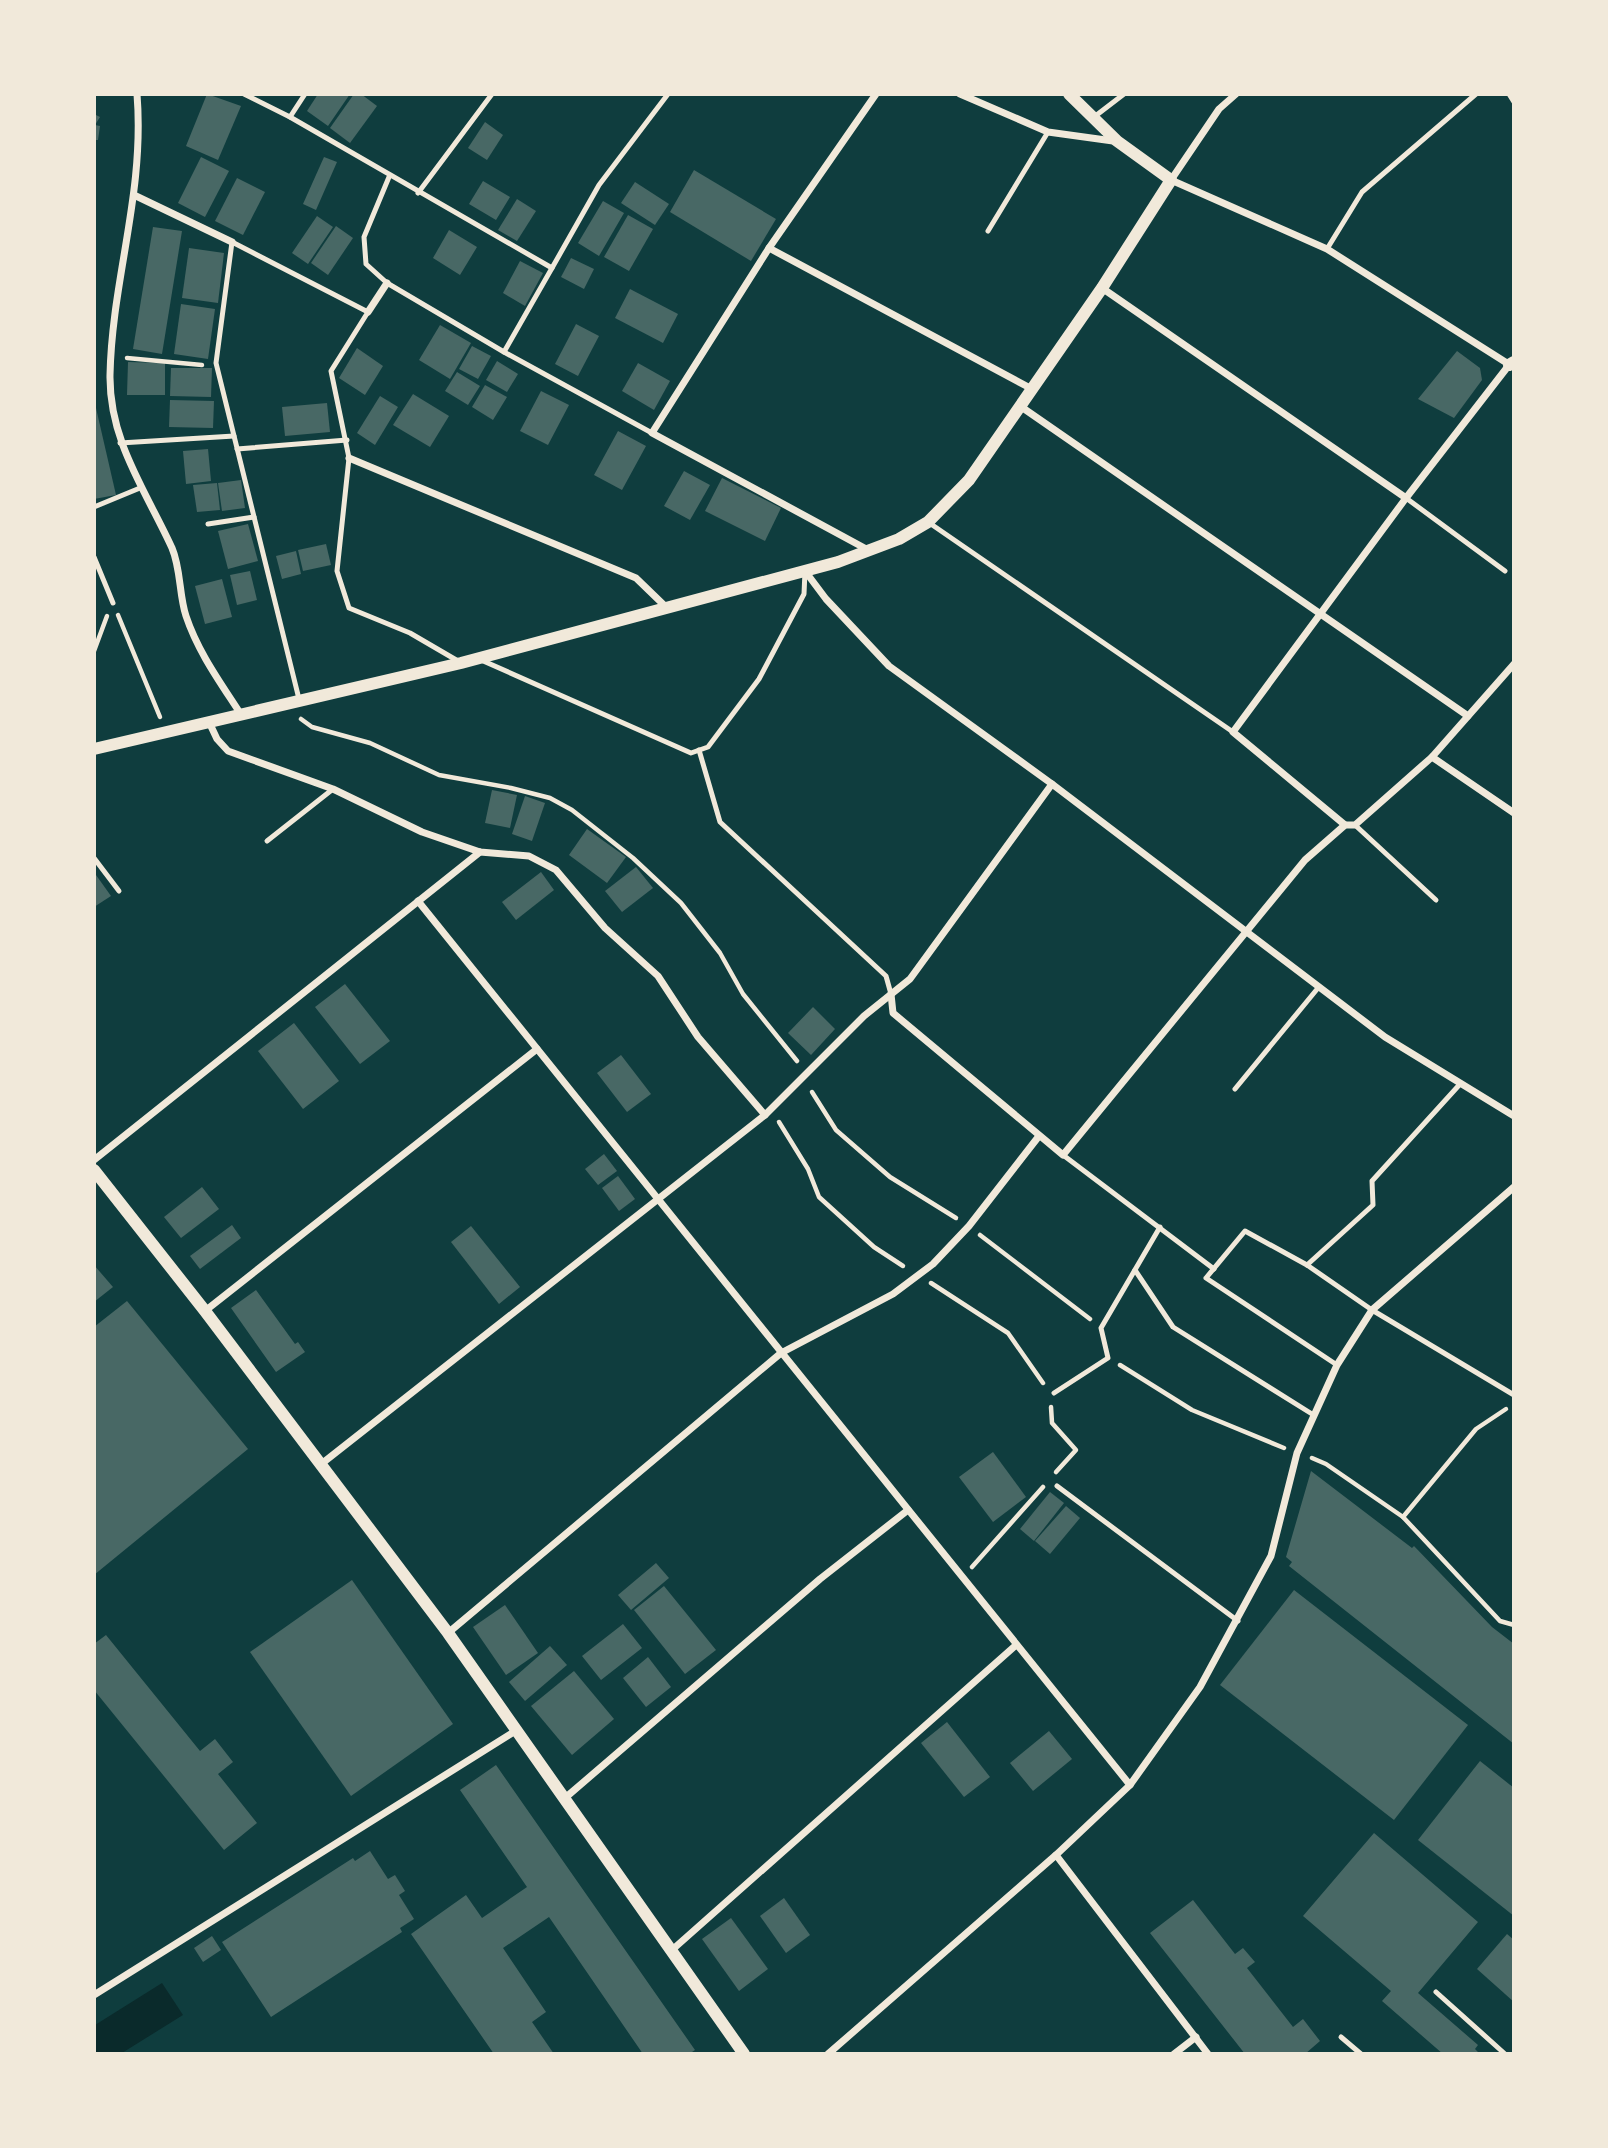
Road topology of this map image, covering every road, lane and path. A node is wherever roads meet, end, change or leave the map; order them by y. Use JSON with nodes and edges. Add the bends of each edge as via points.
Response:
{"nodes":[{"id":1,"x":137,"y":94,"type":"edge"},
{"id":2,"x":244,"y":94,"type":"edge"},
{"id":3,"x":305,"y":94,"type":"edge"},
{"id":4,"x":492,"y":94,"type":"edge"},
{"id":5,"x":668,"y":94,"type":"edge"},
{"id":6,"x":876,"y":94,"type":"edge"},
{"id":7,"x":960,"y":94,"type":"edge"},
{"id":8,"x":1069,"y":94,"type":"edge"},
{"id":9,"x":1124,"y":94,"type":"edge"},
{"id":10,"x":1236,"y":94,"type":"edge"},
{"id":11,"x":1476,"y":94,"type":"edge"},
{"id":12,"x":1509,"y":94,"type":"edge"},
{"id":13,"x":1514,"y":102,"type":"edge"},
{"id":14,"x":290,"y":117,"type":"junction"},
{"id":15,"x":1092,"y":119,"type":"junction"},
{"id":16,"x":1048,"y":132,"type":"junction"},
{"id":17,"x":1118,"y":141,"type":"junction"},
{"id":18,"x":389,"y":177,"type":"junction"},
{"id":19,"x":1171,"y":180,"type":"junction"},
{"id":20,"x":418,"y":193,"type":"junction"},
{"id":21,"x":136,"y":196,"type":"junction"},
{"id":22,"x":988,"y":231,"type":"dead end"},
{"id":23,"x":232,"y":242,"type":"junction"},
{"id":24,"x":769,"y":248,"type":"junction"},
{"id":25,"x":1327,"y":249,"type":"junction"},
{"id":26,"x":552,"y":268,"type":"junction"},
{"id":27,"x":387,"y":283,"type":"junction"},
{"id":28,"x":1102,"y":288,"type":"junction"},
{"id":29,"x":368,"y":312,"type":"junction"},
{"id":30,"x":504,"y":352,"type":"junction"},
{"id":31,"x":111,"y":356,"type":"junction"},
{"id":32,"x":1512,"y":365,"type":"edge"},
{"id":33,"x":217,"y":366,"type":"junction"},
{"id":34,"x":1032,"y":389,"type":"junction"},
{"id":35,"x":1020,"y":406,"type":"junction"},
{"id":36,"x":652,"y":433,"type":"junction"},
{"id":37,"x":234,"y":436,"type":"junction"},
{"id":38,"x":347,"y":440,"type":"junction"},
{"id":39,"x":120,"y":443,"type":"junction"},
{"id":40,"x":237,"y":449,"type":"junction"},
{"id":41,"x":349,"y":458,"type":"junction"},
{"id":42,"x":140,"y":488,"type":"junction"},
{"id":43,"x":1406,"y":498,"type":"junction"},
{"id":44,"x":94,"y":507,"type":"edge"},
{"id":45,"x":254,"y":517,"type":"junction"},
{"id":46,"x":928,"y":523,"type":"junction"},
{"id":47,"x":208,"y":524,"type":"dead end"},
{"id":48,"x":870,"y":551,"type":"junction"},
{"id":49,"x":94,"y":557,"type":"edge"},
{"id":50,"x":805,"y":571,"type":"junction"},
{"id":51,"x":1504,"y":571,"type":"dead end"},
{"id":52,"x":113,"y":603,"type":"junction"},
{"id":53,"x":666,"y":607,"type":"junction"},
{"id":54,"x":1320,"y":612,"type":"junction"},
{"id":55,"x":94,"y":651,"type":"edge"},
{"id":56,"x":477,"y":658,"type":"junction"},
{"id":57,"x":461,"y":663,"type":"junction"},
{"id":58,"x":1514,"y":664,"type":"edge"},
{"id":59,"x":299,"y":701,"type":"junction"},
{"id":60,"x":280,"y":705,"type":"junction"},
{"id":61,"x":240,"y":713,"type":"junction"},
{"id":62,"x":1468,"y":716,"type":"junction"},
{"id":63,"x":209,"y":722,"type":"junction"},
{"id":64,"x":166,"y":732,"type":"junction"},
{"id":65,"x":1233,"y":732,"type":"junction"},
{"id":66,"x":94,"y":749,"type":"edge"},
{"id":67,"x":699,"y":750,"type":"junction"},
{"id":68,"x":1432,"y":757,"type":"junction"},
{"id":69,"x":1052,"y":784,"type":"junction"},
{"id":70,"x":333,"y":789,"type":"junction"},
{"id":71,"x":1514,"y":813,"type":"edge"},
{"id":72,"x":1345,"y":825,"type":"junction"},
{"id":73,"x":1355,"y":825,"type":"junction"},
{"id":74,"x":267,"y":841,"type":"dead end"},
{"id":75,"x":480,"y":852,"type":"junction"},
{"id":76,"x":94,"y":858,"type":"edge"},
{"id":77,"x":119,"y":891,"type":"dead end"},
{"id":78,"x":1436,"y":900,"type":"dead end"},
{"id":79,"x":418,"y":901,"type":"junction"},
{"id":80,"x":1244,"y":931,"type":"junction"},
{"id":81,"x":1318,"y":988,"type":"junction"},
{"id":82,"x":891,"y":994,"type":"junction"},
{"id":83,"x":537,"y":1049,"type":"junction"},
{"id":84,"x":806,"y":1077,"type":"junction"},
{"id":85,"x":1461,"y":1083,"type":"junction"},
{"id":86,"x":1235,"y":1089,"type":"dead end"},
{"id":87,"x":768,"y":1112,"type":"junction"},
{"id":88,"x":1514,"y":1116,"type":"edge"},
{"id":89,"x":1039,"y":1136,"type":"junction"},
{"id":90,"x":1063,"y":1155,"type":"junction"},
{"id":91,"x":94,"y":1160,"type":"edge"},
{"id":92,"x":94,"y":1170,"type":"edge"},
{"id":93,"x":1514,"y":1186,"type":"edge"},
{"id":94,"x":657,"y":1200,"type":"junction"},
{"id":95,"x":969,"y":1226,"type":"junction"},
{"id":96,"x":1160,"y":1227,"type":"junction"},
{"id":97,"x":1307,"y":1265,"type":"junction"},
{"id":98,"x":1214,"y":1269,"type":"junction"},
{"id":99,"x":1135,"y":1270,"type":"junction"},
{"id":100,"x":918,"y":1275,"type":"junction"},
{"id":101,"x":1372,"y":1310,"type":"junction"},
{"id":102,"x":205,"y":1311,"type":"junction"},
{"id":103,"x":1101,"y":1328,"type":"junction"},
{"id":104,"x":781,"y":1353,"type":"junction"},
{"id":105,"x":1108,"y":1358,"type":"junction"},
{"id":106,"x":1337,"y":1365,"type":"junction"},
{"id":107,"x":1047,"y":1390,"type":"dead end"},
{"id":108,"x":1052,"y":1395,"type":"joint"},
{"id":109,"x":1514,"y":1395,"type":"edge"},
{"id":110,"x":1509,"y":1405,"type":"dead end"},
{"id":111,"x":1312,"y":1414,"type":"junction"},
{"id":112,"x":1297,"y":1453,"type":"junction"},
{"id":113,"x":320,"y":1465,"type":"junction"},
{"id":114,"x":1057,"y":1486,"type":"dead end"},
{"id":115,"x":908,"y":1510,"type":"junction"},
{"id":116,"x":1403,"y":1517,"type":"junction"},
{"id":117,"x":962,"y":1578,"type":"junction"},
{"id":118,"x":1238,"y":1621,"type":"junction"},
{"id":119,"x":1514,"y":1625,"type":"edge"},
{"id":120,"x":448,"y":1633,"type":"junction"},
{"id":121,"x":1016,"y":1645,"type":"junction"},
{"id":122,"x":517,"y":1730,"type":"junction"},
{"id":123,"x":1130,"y":1785,"type":"junction"},
{"id":124,"x":565,"y":1798,"type":"junction"},
{"id":125,"x":1056,"y":1855,"type":"junction"},
{"id":126,"x":672,"y":1950,"type":"junction"},
{"id":127,"x":1436,"y":1992,"type":"dead end"},
{"id":128,"x":94,"y":1995,"type":"edge"},
{"id":129,"x":1341,"y":2036,"type":"dead end"},
{"id":130,"x":1196,"y":2037,"type":"junction"},
{"id":131,"x":744,"y":2053,"type":"edge"},
{"id":132,"x":828,"y":2053,"type":"edge"},
{"id":133,"x":1174,"y":2053,"type":"edge"},
{"id":134,"x":1208,"y":2053,"type":"edge"},
{"id":135,"x":1361,"y":2053,"type":"edge"},
{"id":136,"x":1505,"y":2053,"type":"edge"}],
"edges":[{"from":1,"to":21,"type":"street"},
{"from":2,"to":14,"type":"lane"},
{"from":3,"to":14,"type":"lane"},
{"from":4,"to":20,"type":"lane"},
{"from":5,"to":26,"type":"lane","via":[[599,185]]},
{"from":6,"to":24,"type":"street"},
{"from":7,"to":16,"type":"street"},
{"from":8,"to":15,"type":"street"},
{"from":9,"to":15,"type":"lane"},
{"from":10,"to":19,"type":"street","via":[[1219,109]]},
{"from":11,"to":25,"type":"lane","via":[[1362,192]]},
{"from":12,"to":13,"type":"lane"},
{"from":14,"to":18,"type":"lane"},
{"from":15,"to":17,"type":"street"},
{"from":16,"to":17,"type":"street"},
{"from":16,"to":22,"type":"lane"},
{"from":17,"to":19,"type":"street"},
{"from":18,"to":20,"type":"lane"},
{"from":18,"to":27,"type":"lane","via":[[364,237],[366,264]]},
{"from":19,"to":25,"type":"street"},
{"from":19,"to":28,"type":"street"},
{"from":20,"to":26,"type":"lane"},
{"from":21,"to":23,"type":"street"},
{"from":21,"to":31,"type":"street"},
{"from":23,"to":29,"type":"lane"},
{"from":23,"to":33,"type":"lane"},
{"from":24,"to":34,"type":"street"},
{"from":24,"to":36,"type":"street"},
{"from":25,"to":32,"type":"street"},
{"from":26,"to":30,"type":"lane"},
{"from":27,"to":29,"type":"street"},
{"from":27,"to":30,"type":"lane"},
{"from":28,"to":34,"type":"street"},
{"from":28,"to":43,"type":"street"},
{"from":29,"to":38,"type":"lane","via":[[331,371]]},
{"from":30,"to":36,"type":"lane"},
{"from":31,"to":33,"type":"path"},
{"from":31,"to":39,"type":"street","via":[[113,411]]},
{"from":32,"to":43,"type":"street"},
{"from":33,"to":37,"type":"lane"},
{"from":34,"to":35,"type":"street"},
{"from":35,"to":46,"type":"street","via":[[969,480]]},
{"from":35,"to":54,"type":"street"},
{"from":36,"to":48,"type":"street"},
{"from":37,"to":39,"type":"lane"},
{"from":37,"to":40,"type":"lane"},
{"from":38,"to":40,"type":"lane"},
{"from":38,"to":41,"type":"lane"},
{"from":39,"to":42,"type":"street"},
{"from":40,"to":45,"type":"lane"},
{"from":41,"to":53,"type":"street","via":[[636,578]]},
{"from":41,"to":57,"type":"lane","via":[[337,571],[349,608],[410,633]]},
{"from":42,"to":44,"type":"lane"},
{"from":42,"to":61,"type":"street","via":[[173,551],[185,614],[200,652]]},
{"from":43,"to":51,"type":"lane"},
{"from":43,"to":54,"type":"street"},
{"from":45,"to":47,"type":"lane"},
{"from":45,"to":59,"type":"lane"},
{"from":46,"to":48,"type":"street"},
{"from":46,"to":65,"type":"lane"},
{"from":48,"to":50,"type":"street"},
{"from":49,"to":52,"type":"lane"},
{"from":50,"to":53,"type":"street"},
{"from":50,"to":67,"type":"lane","via":[[804,594],[759,679],[708,747]]},
{"from":50,"to":69,"type":"street","via":[[889,666]]},
{"from":52,"to":55,"type":"path"},
{"from":52,"to":64,"type":"path"},
{"from":53,"to":56,"type":"street"},
{"from":54,"to":62,"type":"street"},
{"from":54,"to":65,"type":"street"},
{"from":56,"to":57,"type":"street"},
{"from":56,"to":67,"type":"lane","via":[[691,752]]},
{"from":57,"to":59,"type":"street"},
{"from":58,"to":62,"type":"street"},
{"from":59,"to":60,"type":"street"},
{"from":60,"to":61,"type":"street"},
{"from":60,"to":84,"type":"path","via":[[312,727],[370,743],[439,775],[550,798],[572,810],[634,858],[681,903]]},
{"from":61,"to":63,"type":"street"},
{"from":62,"to":68,"type":"street"},
{"from":63,"to":64,"type":"street"},
{"from":63,"to":70,"type":"street","via":[[228,751]]},
{"from":64,"to":66,"type":"street"},
{"from":65,"to":72,"type":"street"},
{"from":67,"to":82,"type":"lane","via":[[720,822],[886,976]]},
{"from":68,"to":71,"type":"street"},
{"from":68,"to":73,"type":"street"},
{"from":69,"to":80,"type":"street"},
{"from":69,"to":82,"type":"street","via":[[910,979]]},
{"from":70,"to":74,"type":"lane"},
{"from":70,"to":75,"type":"street","via":[[422,832]]},
{"from":72,"to":73,"type":"street"},
{"from":72,"to":80,"type":"street","via":[[1305,860]]},
{"from":73,"to":78,"type":"lane"},
{"from":75,"to":79,"type":"street"},
{"from":75,"to":87,"type":"street","via":[[529,856],[556,870],[605,928],[658,976],[698,1037]]},
{"from":76,"to":77,"type":"lane"},
{"from":79,"to":83,"type":"street"},
{"from":79,"to":91,"type":"street"},
{"from":80,"to":81,"type":"street"},
{"from":80,"to":90,"type":"street"},
{"from":81,"to":85,"type":"street","via":[[1385,1037]]},
{"from":81,"to":86,"type":"lane"},
{"from":82,"to":84,"type":"street"},
{"from":82,"to":89,"type":"street","via":[[893,1013]]},
{"from":83,"to":94,"type":"street"},
{"from":83,"to":102,"type":"street"},
{"from":84,"to":87,"type":"street"},
{"from":84,"to":95,"type":"path","via":[[836,1130],[890,1177]]},
{"from":85,"to":88,"type":"street"},
{"from":85,"to":97,"type":"lane","via":[[1372,1181],[1373,1205]]},
{"from":87,"to":94,"type":"street"},
{"from":87,"to":100,"type":"path","via":[[808,1169],[818,1197],[874,1247]]},
{"from":89,"to":90,"type":"street"},
{"from":89,"to":95,"type":"street"},
{"from":90,"to":96,"type":"lane"},
{"from":92,"to":102,"type":"street"},
{"from":93,"to":101,"type":"street"},
{"from":94,"to":104,"type":"street"},
{"from":94,"to":113,"type":"street"},
{"from":95,"to":100,"type":"street"},
{"from":95,"to":103,"type":"path"},
{"from":96,"to":98,"type":"lane"},
{"from":96,"to":99,"type":"lane"},
{"from":97,"to":98,"type":"lane","via":[[1245,1231]]},
{"from":97,"to":101,"type":"lane"},
{"from":98,"to":106,"type":"lane","via":[[1206,1278]]},
{"from":99,"to":103,"type":"lane"},
{"from":99,"to":111,"type":"lane","via":[[1173,1327]]},
{"from":100,"to":104,"type":"street","via":[[893,1294]]},
{"from":100,"to":107,"type":"path","via":[[1008,1333]]},
{"from":101,"to":106,"type":"street"},
{"from":101,"to":109,"type":"lane"},
{"from":102,"to":113,"type":"street"},
{"from":103,"to":105,"type":"lane"},
{"from":104,"to":115,"type":"street"},
{"from":104,"to":120,"type":"street"},
{"from":105,"to":108,"type":"lane"},
{"from":105,"to":112,"type":"path","via":[[1192,1410]]},
{"from":106,"to":111,"type":"street"},
{"from":108,"to":117,"type":"path","via":[[1052,1423],[1076,1450]]},
{"from":110,"to":116,"type":"path","via":[[1476,1429]]},
{"from":111,"to":112,"type":"street"},
{"from":112,"to":116,"type":"path","via":[[1326,1464]]},
{"from":112,"to":118,"type":"street","via":[[1271,1556]]},
{"from":113,"to":120,"type":"street"},
{"from":114,"to":118,"type":"lane"},
{"from":115,"to":117,"type":"street"},
{"from":115,"to":124,"type":"street"},
{"from":116,"to":119,"type":"path","via":[[1500,1621]]},
{"from":117,"to":121,"type":"street"},
{"from":118,"to":123,"type":"street","via":[[1200,1687]]},
{"from":120,"to":122,"type":"street"},
{"from":121,"to":123,"type":"street"},
{"from":121,"to":126,"type":"street"},
{"from":122,"to":124,"type":"street"},
{"from":122,"to":128,"type":"street"},
{"from":123,"to":125,"type":"street"},
{"from":124,"to":126,"type":"street"},
{"from":125,"to":130,"type":"street"},
{"from":125,"to":132,"type":"street"},
{"from":126,"to":131,"type":"street"},
{"from":127,"to":136,"type":"lane"},
{"from":129,"to":135,"type":"lane"},
{"from":130,"to":133,"type":"street"},
{"from":130,"to":134,"type":"street"}]}
